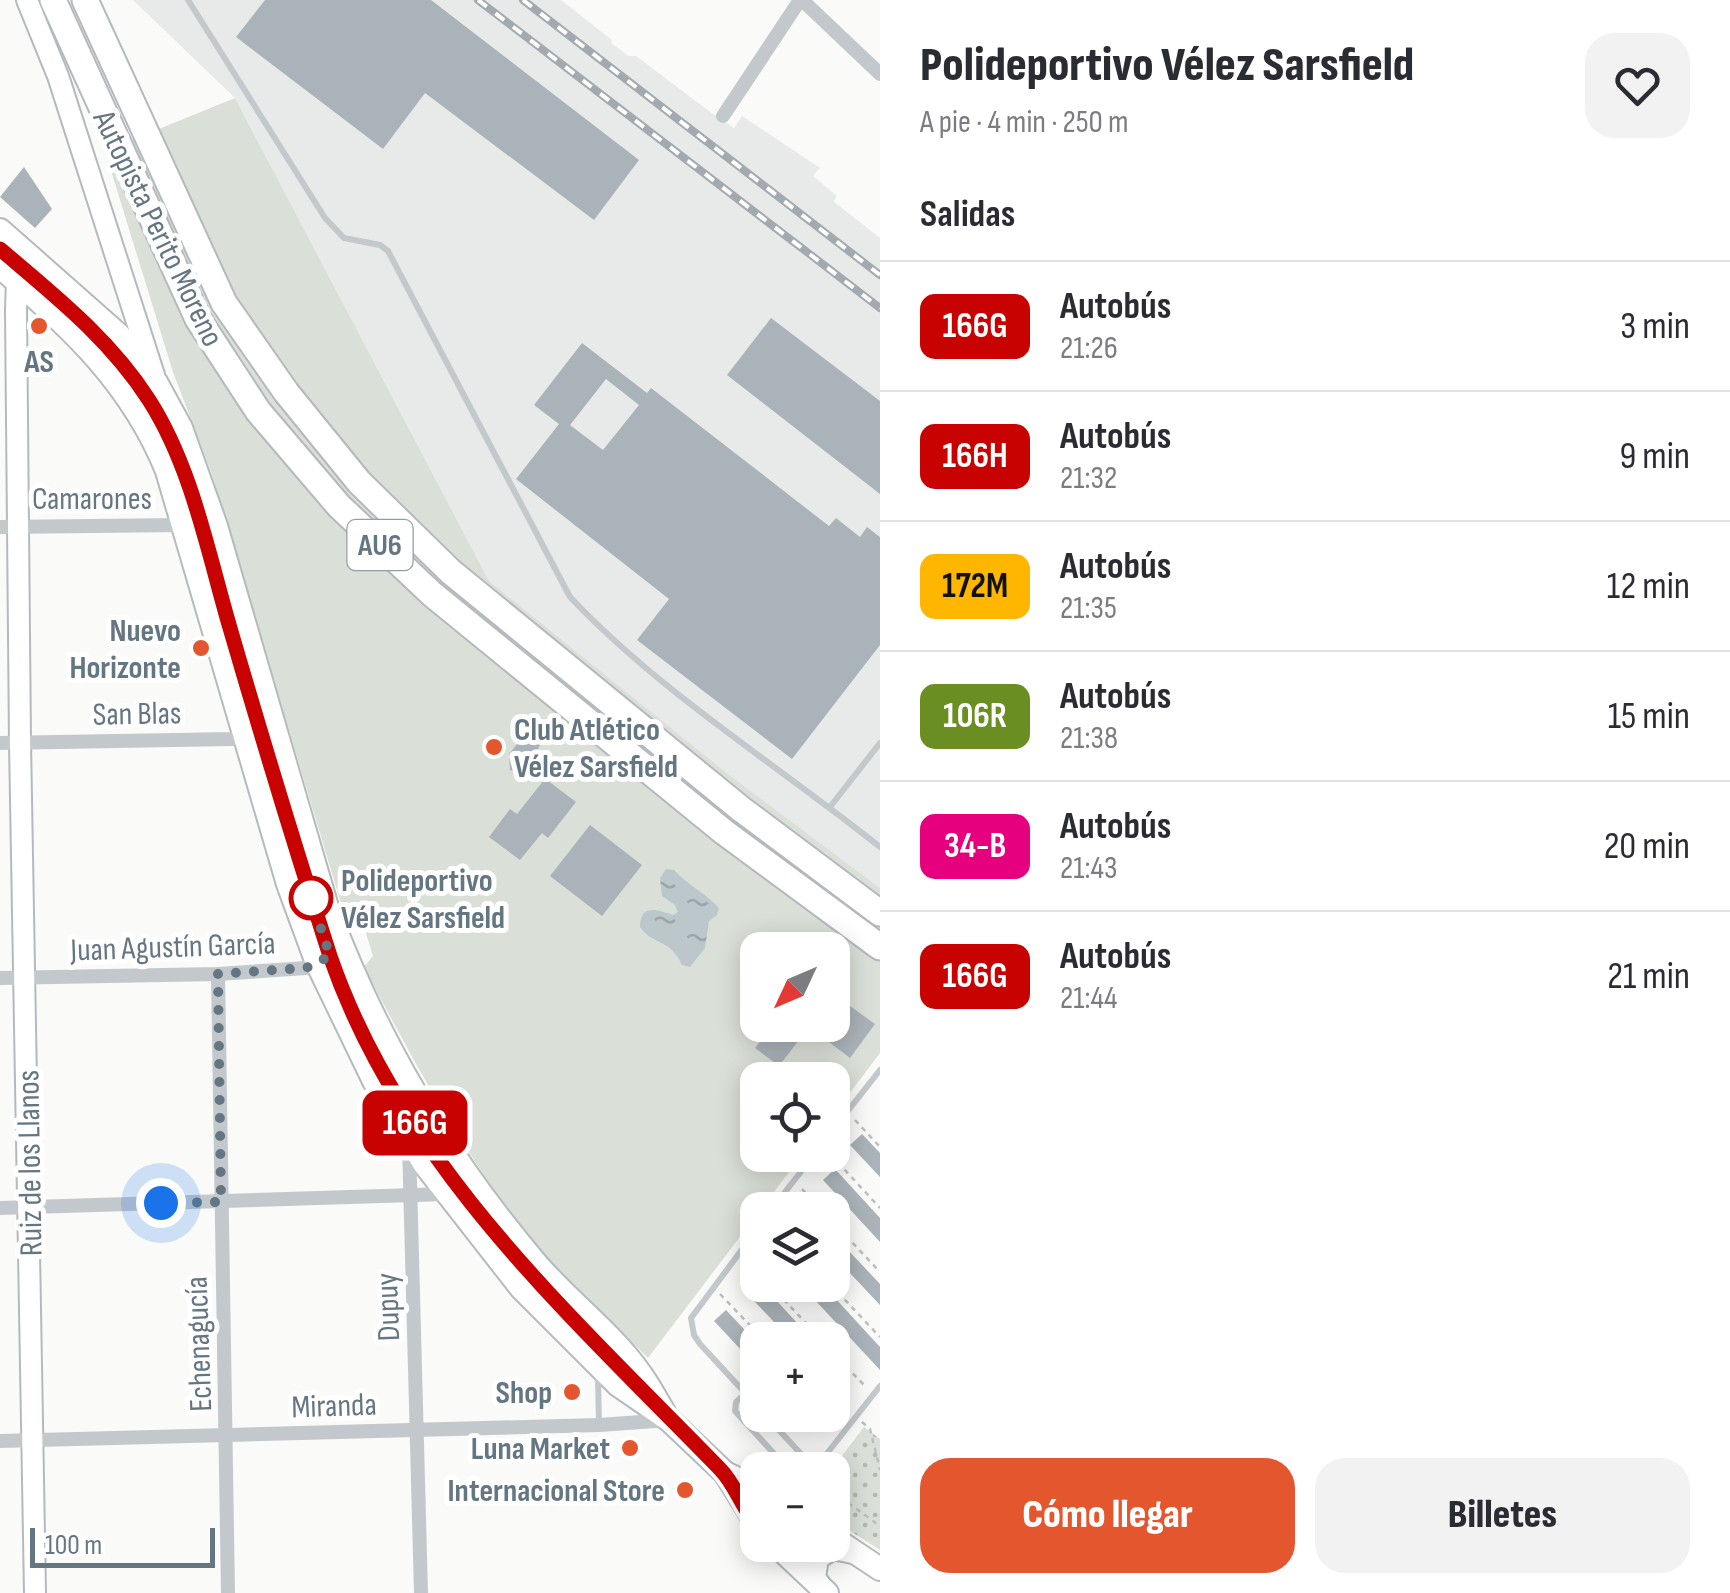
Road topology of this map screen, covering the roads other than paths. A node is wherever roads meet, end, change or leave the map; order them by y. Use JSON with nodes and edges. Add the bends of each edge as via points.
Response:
{"nodes":[{"id":1,"x":27,"y":0,"type":"edge"},
{"id":2,"x":54,"y":0,"type":"edge"},
{"id":3,"x":85,"y":0,"type":"edge"},
{"id":4,"x":188,"y":0,"type":"edge"},
{"id":5,"x":801,"y":0,"type":"edge"},
{"id":6,"x":880,"y":74,"type":"edge"},
{"id":7,"x":723,"y":116,"type":"dead end"},
{"id":8,"x":0,"y":230,"type":"edge"},
{"id":9,"x":0,"y":249,"type":"edge"},
{"id":10,"x":15,"y":272,"type":"edge"},
{"id":11,"x":156,"y":382,"type":"junction"},
{"id":12,"x":184,"y":525,"type":"junction"},
{"id":13,"x":10,"y":526,"type":"edge"},
{"id":14,"x":259,"y":730,"type":"junction"},
{"id":15,"x":10,"y":743,"type":"edge"},
{"id":16,"x":880,"y":744,"type":"edge"},
{"id":17,"x":830,"y":807,"type":"junction"},
{"id":18,"x":880,"y":847,"type":"edge"},
{"id":19,"x":880,"y":912,"type":"edge"},
{"id":20,"x":880,"y":947,"type":"edge"},
{"id":21,"x":329,"y":955,"type":"junction"},
{"id":22,"x":218,"y":974,"type":"junction"},
{"id":23,"x":0,"y":978,"type":"edge"},
{"id":24,"x":27,"y":978,"type":"junction"},
{"id":25,"x":880,"y":1070,"type":"edge"},
{"id":26,"x":850,"y":1108,"type":"edge"},
{"id":27,"x":408,"y":1138,"type":"junction"},
{"id":28,"x":800,"y":1172,"type":"edge"},
{"id":29,"x":785,"y":1192,"type":"edge"},
{"id":30,"x":446,"y":1194,"type":"junction"},
{"id":31,"x":410,"y":1197,"type":"junction"},
{"id":32,"x":221,"y":1202,"type":"junction"},
{"id":33,"x":29,"y":1207,"type":"junction"},
{"id":34,"x":0,"y":1208,"type":"edge"},
{"id":35,"x":740,"y":1250,"type":"edge"},
{"id":36,"x":598,"y":1366,"type":"junction"},
{"id":37,"x":880,"y":1386,"type":"edge"},
{"id":38,"x":740,"y":1388,"type":"edge"},
{"id":39,"x":669,"y":1420,"type":"junction"},
{"id":40,"x":599,"y":1425,"type":"junction"},
{"id":41,"x":418,"y":1430,"type":"junction"},
{"id":42,"x":754,"y":1432,"type":"edge"},
{"id":43,"x":780,"y":1432,"type":"edge"},
{"id":44,"x":228,"y":1436,"type":"junction"},
{"id":45,"x":34,"y":1440,"type":"junction"},
{"id":46,"x":0,"y":1441,"type":"edge"},
{"id":47,"x":772,"y":1452,"type":"edge"},
{"id":48,"x":798,"y":1452,"type":"edge"},
{"id":49,"x":829,"y":1452,"type":"edge"},
{"id":50,"x":724,"y":1472,"type":"junction"},
{"id":51,"x":740,"y":1480,"type":"edge"},
{"id":52,"x":740,"y":1500,"type":"edge"},
{"id":53,"x":850,"y":1550,"type":"edge"},
{"id":54,"x":853,"y":1552,"type":"junction"},
{"id":55,"x":795,"y":1562,"type":"edge"},
{"id":56,"x":880,"y":1569,"type":"edge"},
{"id":57,"x":823,"y":1589,"type":"edge"},
{"id":58,"x":36,"y":1593,"type":"edge"},
{"id":59,"x":228,"y":1593,"type":"edge"},
{"id":60,"x":422,"y":1593,"type":"edge"}],
"edges":[{"from":1,"to":11,"type":"street","via":[[58,76]]},
{"from":2,"to":20,"type":"highway","name":"Autopista Perito Moreno","number":"AU6","via":[[198,319],[258,411],[340,506],[432,594],[708,820]]},
{"from":3,"to":19,"type":"highway","name":"Autopista Perito Moreno","number":"AU6","via":[[224,303],[360,482],[451,572],[741,809]]},
{"from":4,"to":17,"type":"lane","via":[[325,218],[344,238],[388,251],[570,597],[606,635]]},
{"from":5,"to":6,"type":"street"},
{"from":5,"to":7,"type":"street"},
{"from":8,"to":10,"type":"main road"},
{"from":9,"to":10,"type":"lane"},
{"from":10,"to":11,"type":"main road","via":[[105,320]]},
{"from":10,"to":12,"type":"main road","via":[[132,401],[168,471]]},
{"from":10,"to":13,"type":"street","name":"Ruiz de los Llanos"},
{"from":10,"to":14,"type":"lane","via":[[58,298],[116,356],[168,434]]},
{"from":11,"to":14,"type":"main road","via":[[200,477]]},
{"from":12,"to":13,"type":"street","name":"Camarones"},
{"from":12,"to":14,"type":"main road"},
{"from":13,"to":15,"type":"street","name":"Ruiz de los Llanos"},
{"from":14,"to":15,"type":"street","name":"San Blas","via":[[233,739]]},
{"from":14,"to":21,"type":"main road","via":[[319,880]]},
{"from":15,"to":24,"type":"street","name":"Ruiz de los Llanos"},
{"from":16,"to":17,"type":"lane"},
{"from":17,"to":18,"type":"lane"},
{"from":21,"to":22,"type":"street","name":"Juan Agustín García","via":[[306,968]]},
{"from":21,"to":27,"type":"main road","via":[[367,1067]]},
{"from":21,"to":39,"type":"main road","via":[[472,1182],[538,1266],[640,1372]]},
{"from":22,"to":24,"type":"street","name":"Juan Agustín García"},
{"from":22,"to":32,"type":"street","name":"Echenagucía"},
{"from":23,"to":24,"type":"street","name":"Juan Agustín García"},
{"from":24,"to":33,"type":"street","name":"Ruiz de los Llanos"},
{"from":25,"to":26,"type":"lane"},
{"from":27,"to":30,"type":"main road"},
{"from":27,"to":31,"type":"street","name":"Dupuy"},
{"from":28,"to":29,"type":"lane"},
{"from":30,"to":31,"type":"street"},
{"from":30,"to":36,"type":"main road","via":[[521,1288]]},
{"from":31,"to":32,"type":"street"},
{"from":31,"to":41,"type":"street","name":"Dupuy"},
{"from":32,"to":33,"type":"street"},
{"from":32,"to":44,"type":"street","name":"Echenagucía"},
{"from":33,"to":34,"type":"street"},
{"from":33,"to":45,"type":"street","name":"Ruiz de los Llanos"},
{"from":35,"to":38,"type":"lane","via":[[696,1308],[691,1326]]},
{"from":36,"to":39,"type":"main road"},
{"from":36,"to":40,"type":"lane"},
{"from":37,"to":49,"type":"lane"},
{"from":39,"to":40,"type":"street","name":"Miranda"},
{"from":39,"to":50,"type":"main road"},
{"from":40,"to":41,"type":"street","name":"Miranda"},
{"from":41,"to":44,"type":"street","name":"Miranda"},
{"from":41,"to":60,"type":"street","name":"Dupuy"},
{"from":42,"to":47,"type":"lane"},
{"from":43,"to":48,"type":"lane"},
{"from":44,"to":45,"type":"street","name":"Miranda"},
{"from":44,"to":59,"type":"street","name":"Echenagucía"},
{"from":45,"to":46,"type":"street","name":"Miranda"},
{"from":45,"to":58,"type":"street","name":"Ruiz de los Llanos"},
{"from":50,"to":51,"type":"main road"},
{"from":50,"to":52,"type":"main road"},
{"from":53,"to":54,"type":"main road"},
{"from":54,"to":56,"type":"main road"},
{"from":54,"to":57,"type":"main road","via":[[833,1548],[816,1558],[814,1577]]},
{"from":55,"to":57,"type":"main road"}]}
